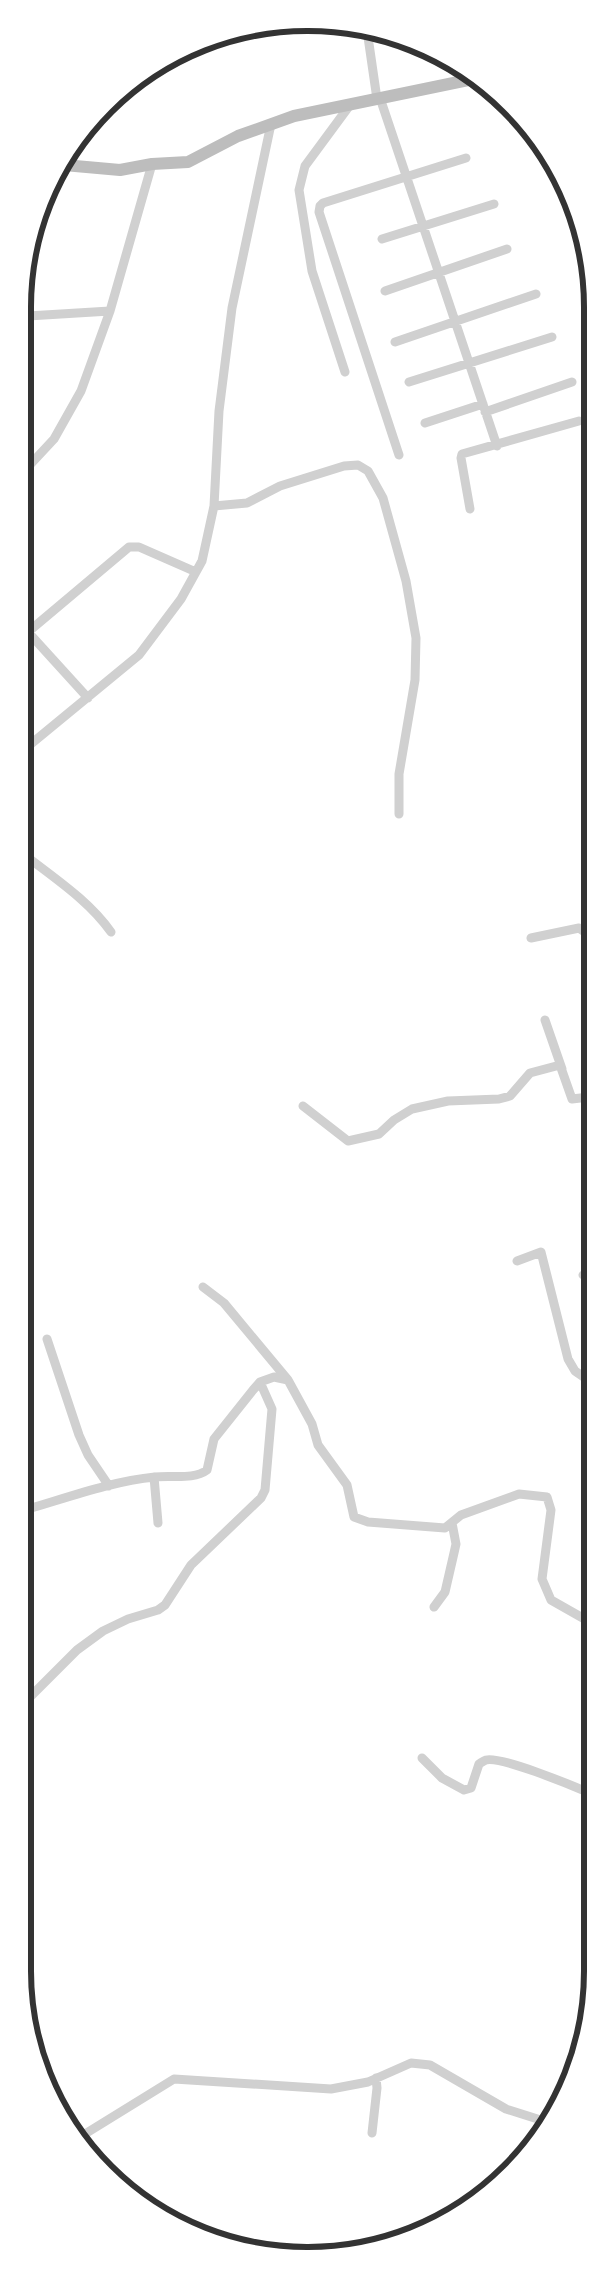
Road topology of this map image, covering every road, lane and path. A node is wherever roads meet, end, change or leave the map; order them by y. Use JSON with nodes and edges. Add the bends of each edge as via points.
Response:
{"nodes":[{"id":1,"x":369,"y":39,"type":"edge"},
{"id":2,"x":465,"y":81,"type":"edge"},
{"id":3,"x":379,"y":99,"type":"junction"},
{"id":4,"x":350,"y":105,"type":"junction"},
{"id":5,"x":271,"y":124,"type":"junction"},
{"id":6,"x":466,"y":158,"type":"dead end"},
{"id":7,"x":152,"y":164,"type":"junction"},
{"id":8,"x":70,"y":166,"type":"edge"},
{"id":9,"x":406,"y":176,"type":"junction"},
{"id":10,"x":494,"y":204,"type":"dead end"},
{"id":11,"x":423,"y":226,"type":"junction"},
{"id":12,"x":382,"y":238,"type":"dead end"},
{"id":13,"x":508,"y":249,"type":"dead end"},
{"id":14,"x":439,"y":273,"type":"junction"},
{"id":15,"x":385,"y":291,"type":"dead end"},
{"id":16,"x":536,"y":294,"type":"dead end"},
{"id":17,"x":110,"y":312,"type":"junction"},
{"id":18,"x":31,"y":316,"type":"edge"},
{"id":19,"x":455,"y":320,"type":"junction"},
{"id":20,"x":552,"y":336,"type":"dead end"},
{"id":21,"x":395,"y":342,"type":"dead end"},
{"id":22,"x":469,"y":364,"type":"junction"},
{"id":23,"x":345,"y":372,"type":"dead end"},
{"id":24,"x":409,"y":382,"type":"dead end"},
{"id":25,"x":572,"y":382,"type":"dead end"},
{"id":26,"x":484,"y":408,"type":"junction"},
{"id":27,"x":579,"y":420,"type":"dead end"},
{"id":28,"x":425,"y":424,"type":"dead end"},
{"id":29,"x":497,"y":446,"type":"junction"},
{"id":30,"x":399,"y":454,"type":"dead end"},
{"id":31,"x":31,"y":464,"type":"edge"},
{"id":32,"x":214,"y":506,"type":"junction"},
{"id":33,"x":470,"y":509,"type":"dead end"},
{"id":34,"x":196,"y":572,"type":"junction"},
{"id":35,"x":31,"y":629,"type":"edge"},
{"id":36,"x":31,"y":635,"type":"edge"},
{"id":37,"x":88,"y":698,"type":"junction"},
{"id":38,"x":31,"y":744,"type":"edge"},
{"id":39,"x":399,"y":814,"type":"dead end"},
{"id":40,"x":31,"y":860,"type":"edge"},
{"id":41,"x":584,"y":931,"type":"edge"},
{"id":42,"x":111,"y":932,"type":"dead end"},
{"id":43,"x":531,"y":938,"type":"dead end"},
{"id":44,"x":545,"y":1020,"type":"dead end"},
{"id":45,"x":560,"y":1065,"type":"junction"},
{"id":46,"x":584,"y":1096,"type":"edge"},
{"id":47,"x":303,"y":1106,"type":"dead end"},
{"id":48,"x":517,"y":1261,"type":"dead end"},
{"id":49,"x":203,"y":1287,"type":"dead end"},
{"id":50,"x":47,"y":1339,"type":"dead end"},
{"id":51,"x":584,"y":1377,"type":"edge"},
{"id":52,"x":288,"y":1380,"type":"junction"},
{"id":53,"x":260,"y":1382,"type":"junction"},
{"id":54,"x":154,"y":1477,"type":"junction"},
{"id":55,"x":109,"y":1486,"type":"junction"},
{"id":56,"x":31,"y":1508,"type":"edge"},
{"id":57,"x":158,"y":1523,"type":"dead end"},
{"id":58,"x":452,"y":1523,"type":"junction"},
{"id":59,"x":434,"y":1607,"type":"dead end"},
{"id":60,"x":584,"y":1619,"type":"edge"},
{"id":61,"x":31,"y":1696,"type":"edge"},
{"id":62,"x":422,"y":1758,"type":"dead end"},
{"id":63,"x":584,"y":1790,"type":"edge"},
{"id":64,"x":376,"y":2078,"type":"junction"},
{"id":65,"x":540,"y":2120,"type":"edge"},
{"id":66,"x":372,"y":2133,"type":"dead end"},
{"id":67,"x":85,"y":2134,"type":"edge"}],
"edges":[{"from":1,"to":3,"type":"street"},
{"from":2,"to":3,"type":"main road"},
{"from":3,"to":4,"type":"main road"},
{"from":3,"to":9,"type":"street"},
{"from":4,"to":5,"type":"main road"},
{"from":4,"to":23,"type":"street","via":[[305,166],[299,190],[312,271]]},
{"from":5,"to":7,"type":"main road","via":[[238,136],[188,162]]},
{"from":5,"to":32,"type":"street","via":[[232,308],[219,411]]},
{"from":6,"to":9,"type":"street"},
{"from":7,"to":8,"type":"main road","via":[[120,170]]},
{"from":7,"to":17,"type":"street"},
{"from":9,"to":11,"type":"street"},
{"from":9,"to":30,"type":"street","via":[[324,203],[319,212]]},
{"from":10,"to":11,"type":"street"},
{"from":11,"to":12,"type":"street"},
{"from":11,"to":14,"type":"street"},
{"from":13,"to":14,"type":"street"},
{"from":14,"to":15,"type":"street"},
{"from":14,"to":19,"type":"street"},
{"from":16,"to":19,"type":"street"},
{"from":17,"to":18,"type":"street"},
{"from":17,"to":31,"type":"street","via":[[81,391],[54,439]]},
{"from":19,"to":21,"type":"street"},
{"from":19,"to":22,"type":"street"},
{"from":20,"to":22,"type":"street"},
{"from":22,"to":24,"type":"street"},
{"from":22,"to":26,"type":"street"},
{"from":25,"to":26,"type":"street"},
{"from":26,"to":28,"type":"street"},
{"from":26,"to":29,"type":"street"},
{"from":27,"to":29,"type":"street"},
{"from":29,"to":33,"type":"street","via":[[466,452],[461,458]]},
{"from":32,"to":34,"type":"street","via":[[202,561]]},
{"from":32,"to":39,"type":"street","via":[[247,503],[280,486],[344,466],[358,465],[368,470],[384,498],[406,581],[416,638],[415,680],[399,774]]},
{"from":34,"to":35,"type":"street","via":[[139,547],[129,547]]},
{"from":34,"to":37,"type":"street","via":[[139,655]]},
{"from":36,"to":37,"type":"street"},
{"from":37,"to":38,"type":"street"},
{"from":40,"to":42,"type":"street","via":[[75,894]]},
{"from":41,"to":43,"type":"street","via":[[579,928]]},
{"from":44,"to":45,"type":"street"},
{"from":45,"to":46,"type":"street","via":[[572,1099]]},
{"from":45,"to":47,"type":"street","via":[[530,1073],[510,1096],[448,1101],[412,1109],[379,1134],[348,1141]]},
{"from":48,"to":51,"type":"street","via":[[541,1252],[568,1359],[575,1371]]},
{"from":49,"to":52,"type":"street","via":[[224,1304]]},
{"from":50,"to":55,"type":"street","via":[[79,1435]]},
{"from":52,"to":53,"type":"street","via":[[274,1377]]},
{"from":52,"to":58,"type":"street","via":[[312,1424],[318,1445],[347,1485],[354,1516],[368,1522],[445,1528]]},
{"from":53,"to":54,"type":"street","via":[[214,1439],[208,1470],[201,1475]]},
{"from":53,"to":61,"type":"street","via":[[272,1409],[265,1490],[261,1498],[191,1565],[165,1605],[96,1636],[77,1650]]},
{"from":54,"to":55,"type":"street"},
{"from":54,"to":57,"type":"street"},
{"from":55,"to":56,"type":"street"},
{"from":58,"to":59,"type":"street","via":[[456,1544],[445,1592]]},
{"from":58,"to":60,"type":"street","via":[[461,1514],[519,1494],[547,1497],[551,1510],[542,1580],[551,1600]]},
{"from":62,"to":63,"type":"street","via":[[442,1778],[464,1790],[472,1788],[479,1764],[487,1760],[561,1780]]},
{"from":64,"to":65,"type":"street","via":[[411,2063],[430,2064],[506,2109]]},
{"from":64,"to":66,"type":"street"},
{"from":64,"to":67,"type":"street","via":[[331,2089],[174,2079]]}]}
